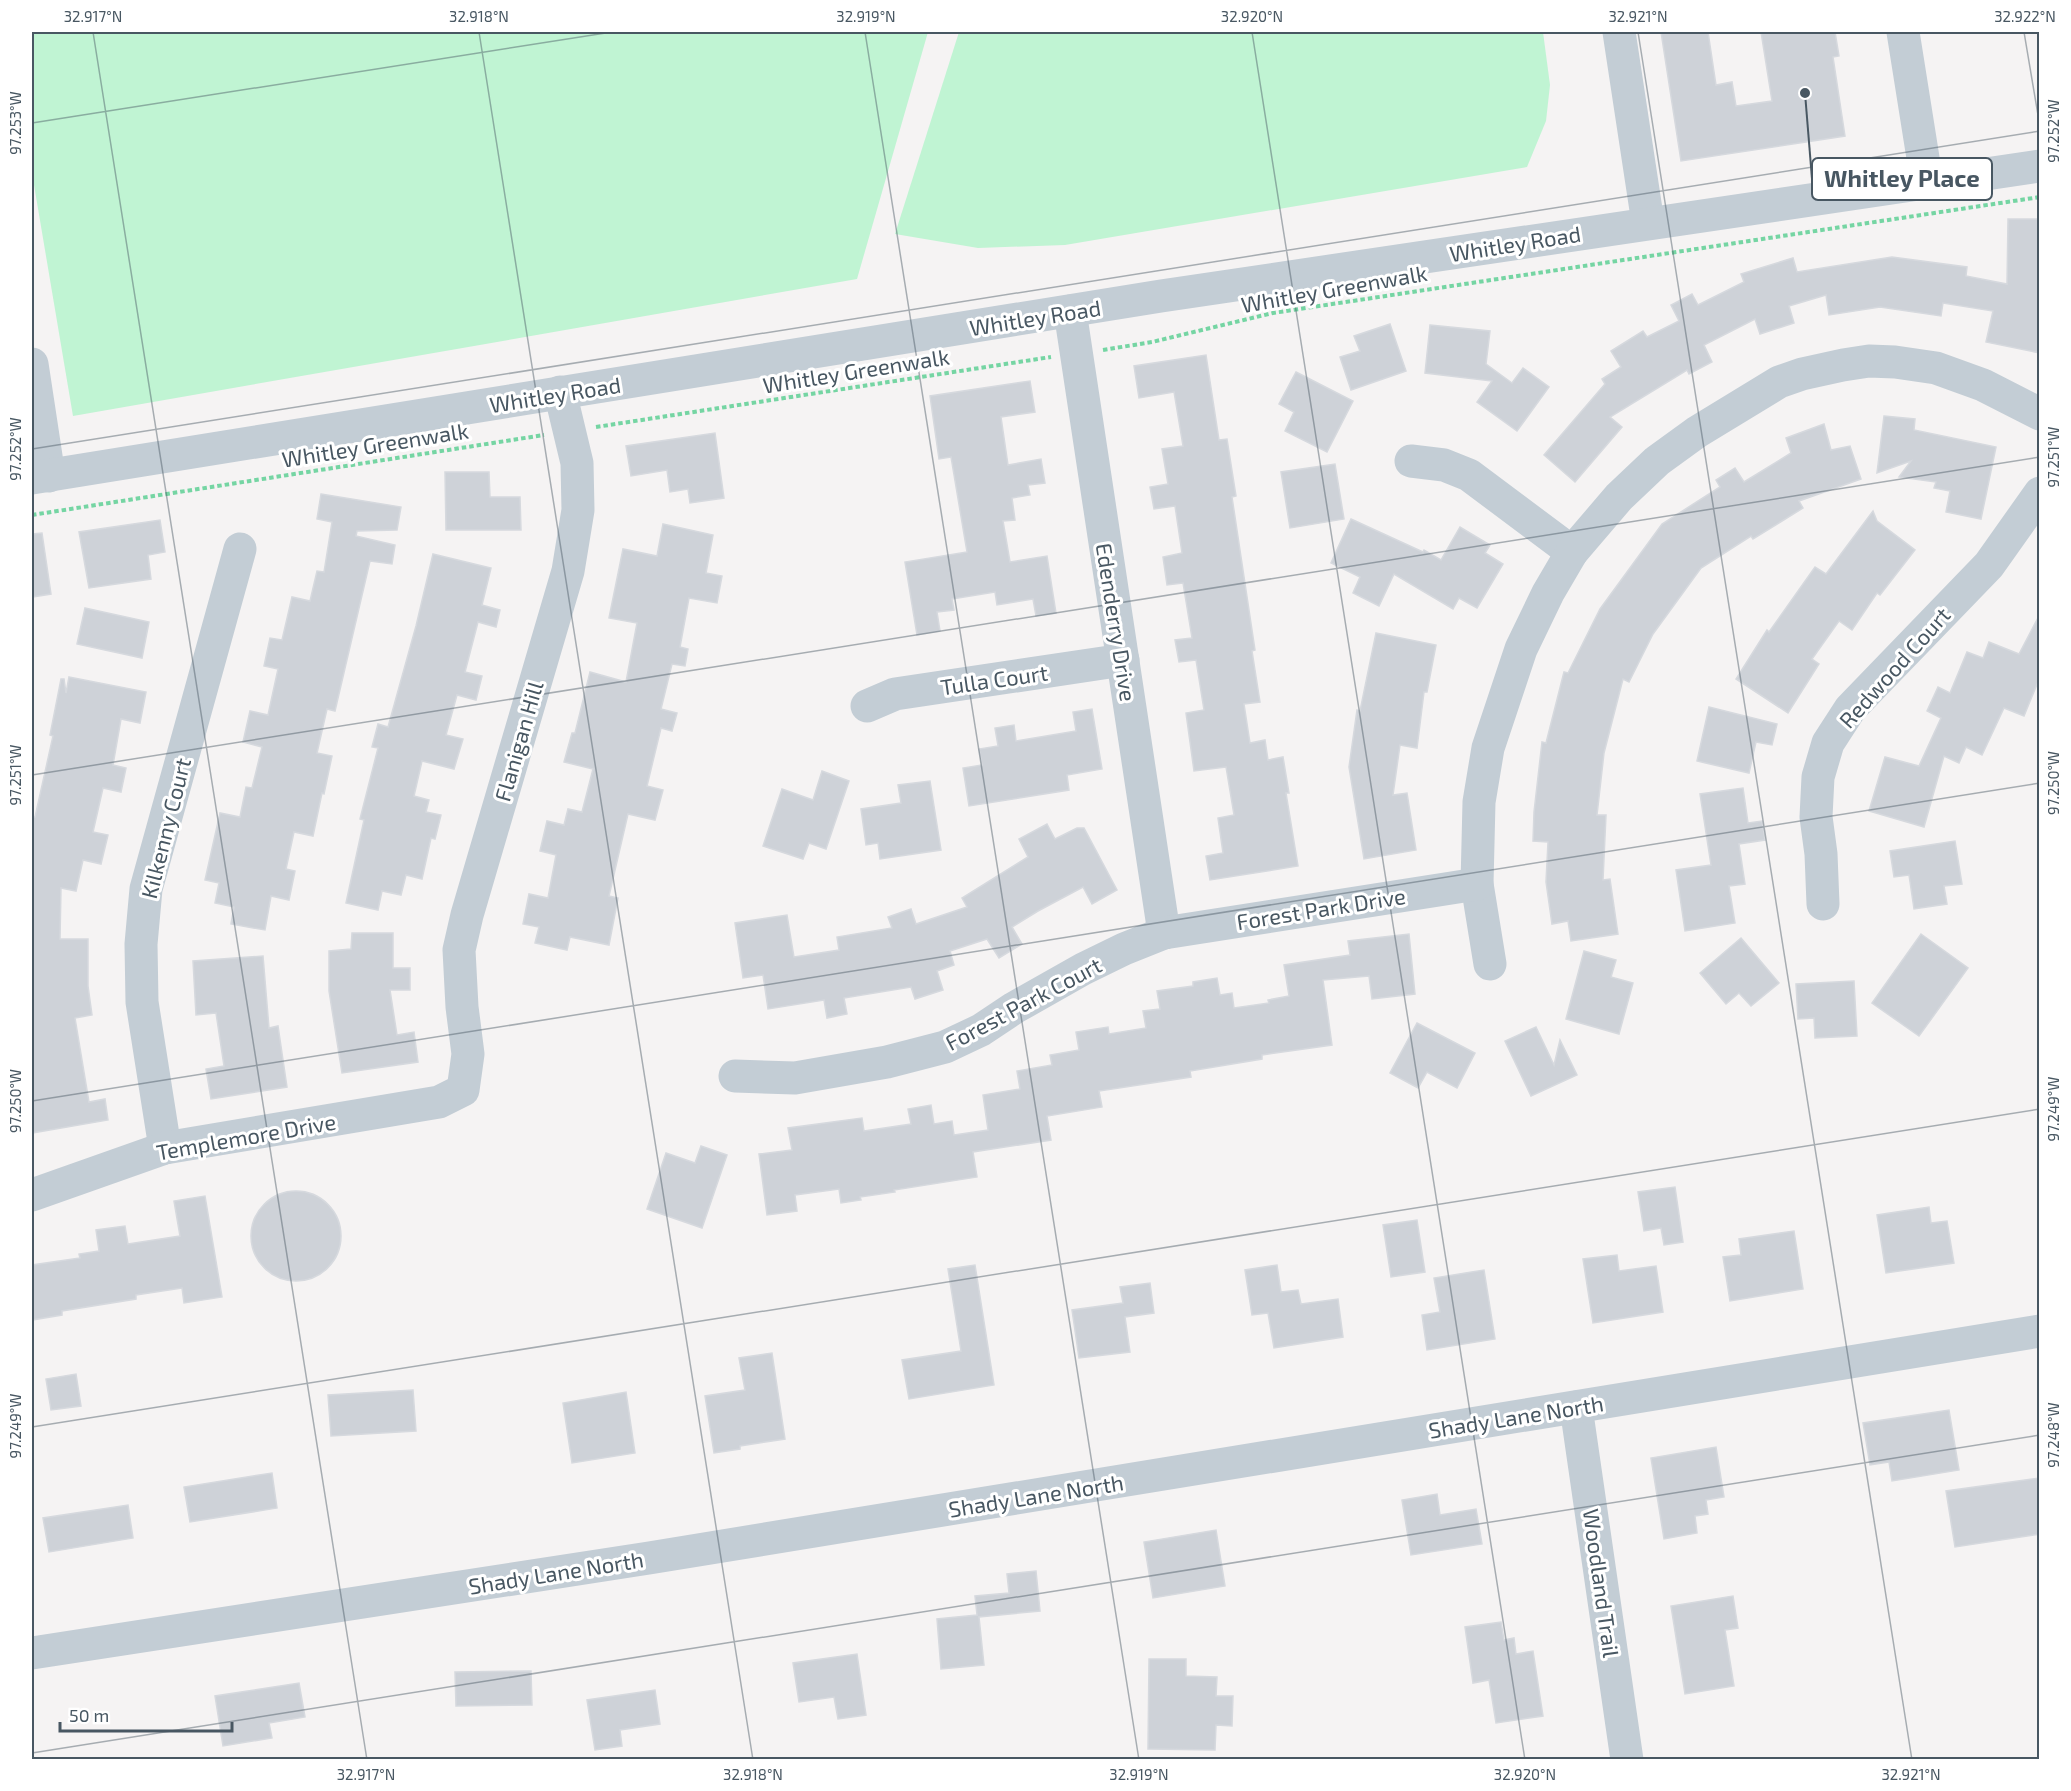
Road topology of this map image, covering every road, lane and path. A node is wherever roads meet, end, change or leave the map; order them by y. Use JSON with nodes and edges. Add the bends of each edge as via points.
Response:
{"nodes":[{"id":1,"x":1619,"y":32,"type":"edge"},
{"id":2,"x":1903,"y":32,"type":"edge"},
{"id":3,"x":2040,"y":166,"type":"edge"},
{"id":4,"x":1927,"y":183,"type":"junction"},
{"id":5,"x":2040,"y":197,"type":"edge"},
{"id":6,"x":1648,"y":223,"type":"junction"},
{"id":7,"x":1070,"y":311,"type":"junction"},
{"id":8,"x":1076,"y":354,"type":"junction"},
{"id":9,"x":32,"y":364,"type":"edge"},
{"id":10,"x":560,"y":392,"type":"junction"},
{"id":11,"x":2040,"y":414,"type":"edge"},
{"id":12,"x":570,"y":432,"type":"junction"},
{"id":13,"x":1411,"y":461,"type":"dead end"},
{"id":14,"x":40,"y":477,"type":"edge"},
{"id":15,"x":2040,"y":493,"type":"edge"},
{"id":16,"x":32,"y":514,"type":"edge"},
{"id":17,"x":240,"y":549,"type":"dead end"},
{"id":18,"x":1572,"y":552,"type":"junction"},
{"id":19,"x":1123,"y":660,"type":"junction"},
{"id":20,"x":867,"y":706,"type":"dead end"},
{"id":21,"x":1478,"y":884,"type":"junction"},
{"id":22,"x":1823,"y":904,"type":"dead end"},
{"id":23,"x":1164,"y":933,"type":"junction"},
{"id":24,"x":1490,"y":964,"type":"dead end"},
{"id":25,"x":735,"y":1076,"type":"dead end"},
{"id":26,"x":463,"y":1090,"type":"joint"},
{"id":27,"x":165,"y":1148,"type":"junction"},
{"id":28,"x":32,"y":1195,"type":"edge"},
{"id":29,"x":2040,"y":1331,"type":"edge"},
{"id":30,"x":1576,"y":1407,"type":"junction"},
{"id":31,"x":32,"y":1653,"type":"edge"},
{"id":32,"x":1627,"y":1760,"type":"edge"}],
"edges":[{"from":1,"to":6,"type":"street"},
{"from":2,"to":4,"type":"street"},
{"from":3,"to":4,"type":"street","name":"Whitley Road"},
{"from":4,"to":6,"type":"street","name":"Whitley Road"},
{"from":5,"to":8,"type":"path","name":"Whitley Greenwalk","via":[[1273,313],[1152,342]]},
{"from":6,"to":7,"type":"street","name":"Whitley Road"},
{"from":7,"to":8,"type":"street","name":"Edenderry Drive"},
{"from":7,"to":10,"type":"street","name":"Whitley Road"},
{"from":8,"to":12,"type":"path","name":"Whitley Greenwalk"},
{"from":8,"to":19,"type":"street","name":"Edenderry Drive"},
{"from":9,"to":14,"type":"street"},
{"from":10,"to":12,"type":"street","name":"Flanigan Hill"},
{"from":10,"to":14,"type":"street","name":"Whitley Road"},
{"from":11,"to":18,"type":"street","via":[[1936,368],[1869,361],[1802,374],[1779,382],[1742,404],[1657,461],[1619,496]]},
{"from":12,"to":16,"type":"path","name":"Whitley Greenwalk"},
{"from":12,"to":26,"type":"street","name":"Flanigan Hill","via":[[577,463],[578,510],[568,571],[459,950],[468,1054]]},
{"from":13,"to":18,"type":"street","via":[[1444,465],[1469,476]]},
{"from":15,"to":22,"type":"street","name":"Redwood Court","via":[[1989,565],[1850,709],[1828,743],[1818,777],[1816,817]]},
{"from":17,"to":27,"type":"street","name":"Kilkenny Court","via":[[147,890],[141,944],[142,1002]]},
{"from":18,"to":21,"type":"street","via":[[1521,649],[1488,748],[1479,802]]},
{"from":19,"to":20,"type":"street","name":"Tulla Court","via":[[895,694]]},
{"from":19,"to":23,"type":"street","name":"Edenderry Drive"},
{"from":21,"to":23,"type":"street","name":"Forest Park Drive"},
{"from":21,"to":24,"type":"street"},
{"from":23,"to":25,"type":"street","name":"Forest Park Court","via":[[1083,969],[945,1047],[818,1075]]},
{"from":26,"to":27,"type":"street","name":"Templemore Drive","via":[[439,1102]]},
{"from":27,"to":28,"type":"street","name":"Templemore Drive"},
{"from":29,"to":30,"type":"street","name":"Shady Lane North"},
{"from":30,"to":31,"type":"street","name":"Shady Lane North","via":[[661,1556]]},
{"from":30,"to":32,"type":"street","name":"Woodland Trail"}]}
